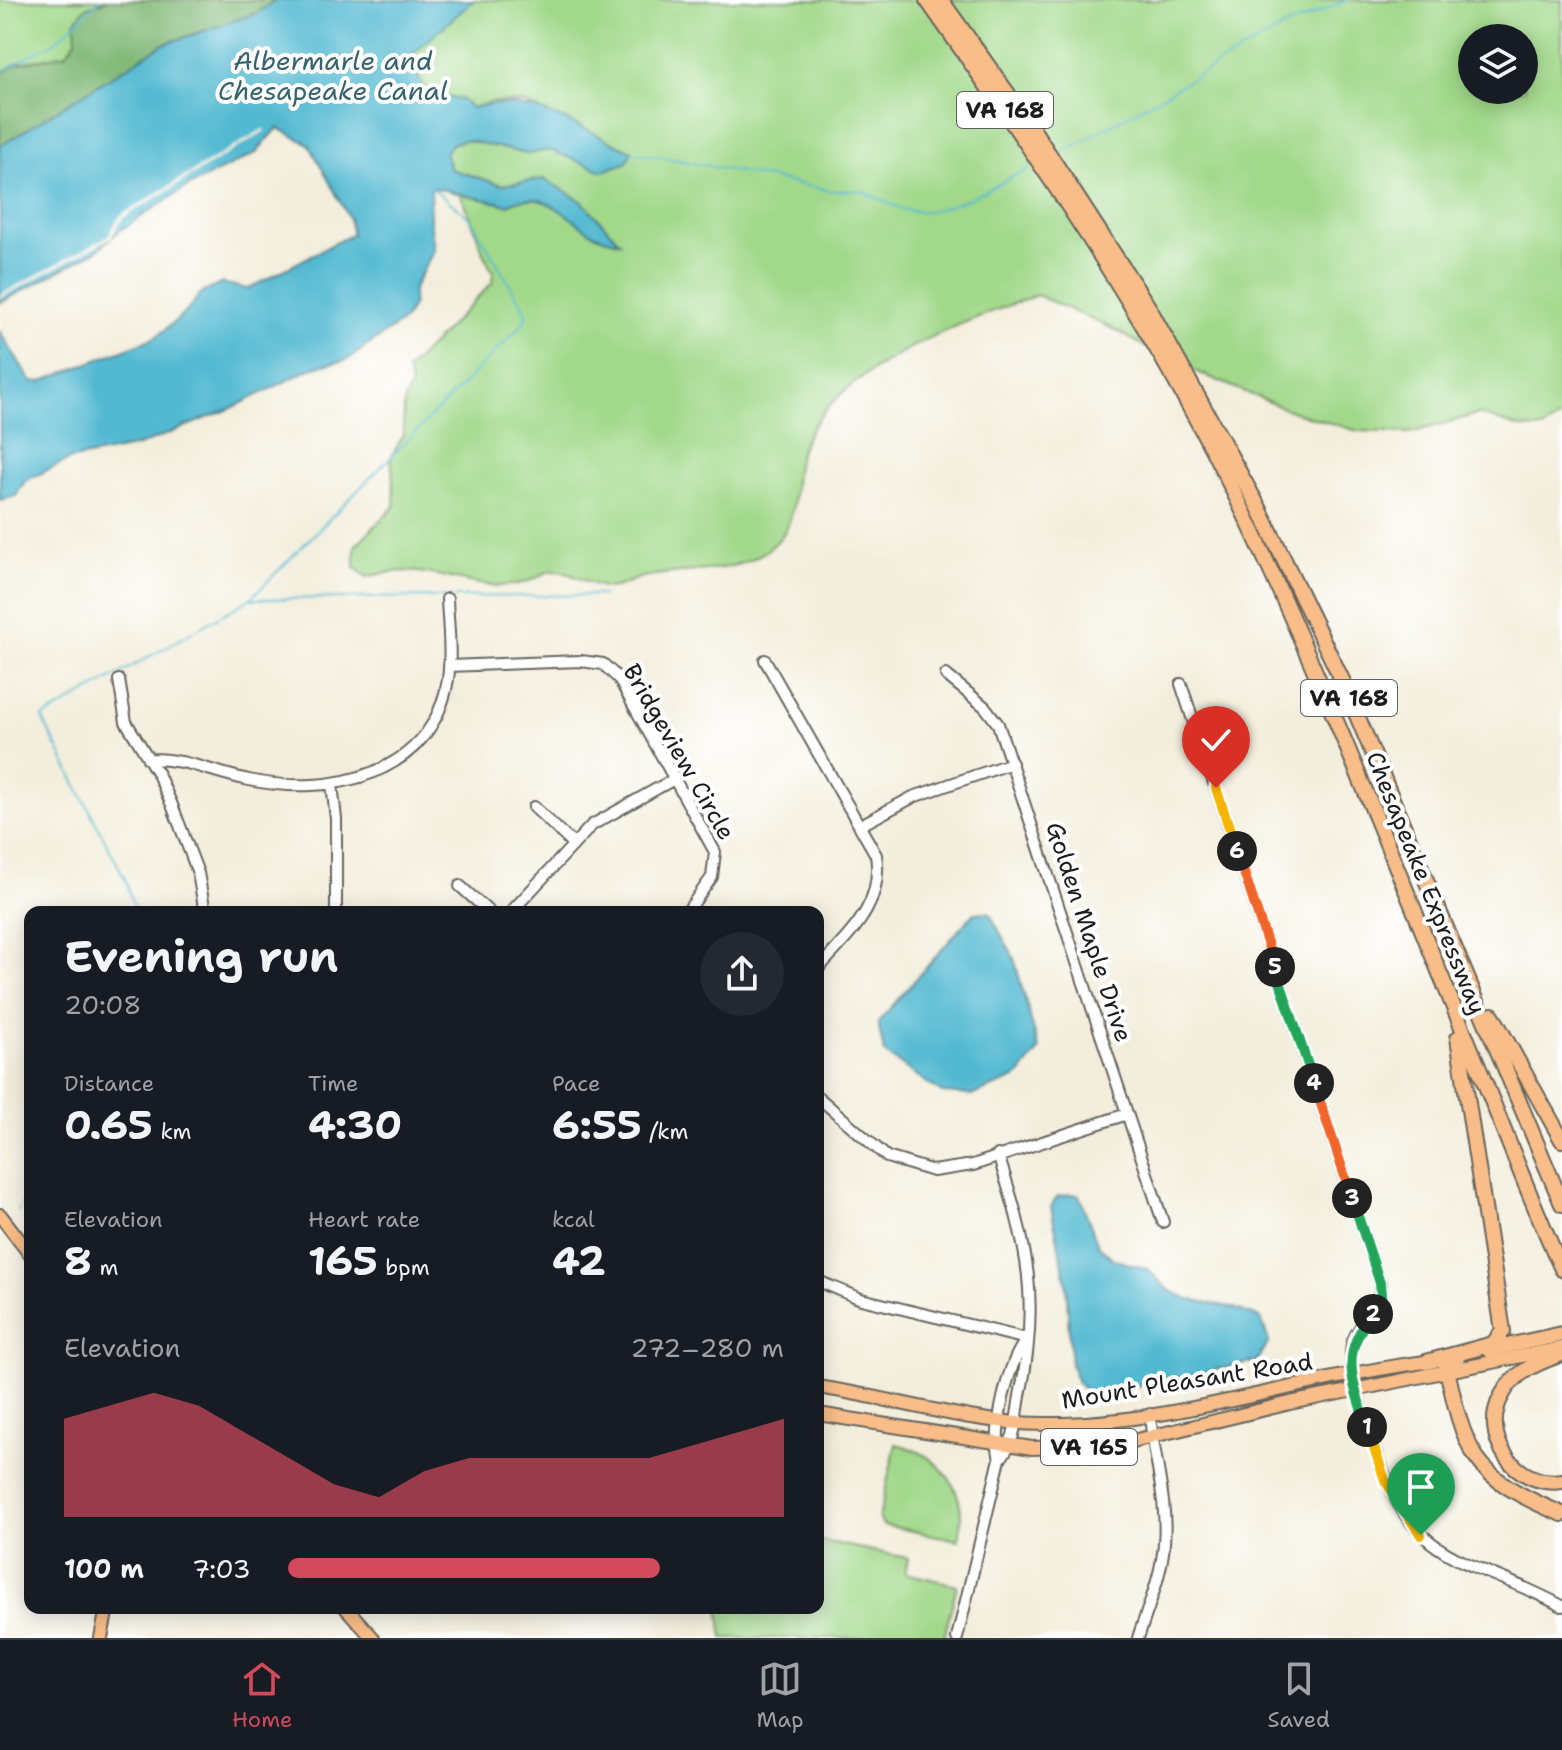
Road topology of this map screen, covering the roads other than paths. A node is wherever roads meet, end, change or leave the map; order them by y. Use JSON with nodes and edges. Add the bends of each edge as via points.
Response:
{"nodes":[{"id":1,"x":927,"y":0,"type":"edge"},
{"id":2,"x":941,"y":0,"type":"edge"},
{"id":3,"x":1086,"y":219,"type":"junction"},
{"id":4,"x":447,"y":599,"type":"dead end"},
{"id":5,"x":765,"y":660,"type":"dead end"},
{"id":6,"x":449,"y":666,"type":"junction"},
{"id":7,"x":946,"y":675,"type":"dead end"},
{"id":8,"x":119,"y":680,"type":"dead end"},
{"id":9,"x":1181,"y":684,"type":"dead end"},
{"id":10,"x":148,"y":759,"type":"junction"},
{"id":11,"x":1012,"y":763,"type":"junction"},
{"id":12,"x":676,"y":778,"type":"junction"},
{"id":13,"x":332,"y":784,"type":"junction"},
{"id":14,"x":534,"y":807,"type":"dead end"},
{"id":15,"x":861,"y":825,"type":"junction"},
{"id":16,"x":572,"y":843,"type":"junction"},
{"id":17,"x":460,"y":886,"type":"dead end"},
{"id":18,"x":204,"y":906,"type":"edge"},
{"id":19,"x":336,"y":906,"type":"edge"},
{"id":20,"x":482,"y":906,"type":"edge"},
{"id":21,"x":516,"y":906,"type":"edge"},
{"id":22,"x":692,"y":906,"type":"edge"},
{"id":23,"x":1415,"y":913,"type":"junction"},
{"id":24,"x":824,"y":962,"type":"edge"},
{"id":25,"x":1466,"y":974,"type":"junction"},
{"id":26,"x":824,"y":1102,"type":"edge"},
{"id":27,"x":1127,"y":1114,"type":"junction"},
{"id":28,"x":1562,"y":1140,"type":"edge"},
{"id":29,"x":998,"y":1155,"type":"junction"},
{"id":30,"x":1562,"y":1204,"type":"edge"},
{"id":31,"x":0,"y":1215,"type":"edge"},
{"id":32,"x":1163,"y":1222,"type":"dead end"},
{"id":33,"x":24,"y":1246,"type":"edge"},
{"id":34,"x":1559,"y":1263,"type":"edge"},
{"id":35,"x":1562,"y":1279,"type":"edge"},
{"id":36,"x":824,"y":1284,"type":"edge"},
{"id":37,"x":1562,"y":1334,"type":"edge"},
{"id":38,"x":1027,"y":1339,"type":"junction"},
{"id":39,"x":1562,"y":1351,"type":"edge"},
{"id":40,"x":1426,"y":1362,"type":"junction"},
{"id":41,"x":1446,"y":1367,"type":"junction"},
{"id":42,"x":1353,"y":1376,"type":"junction"},
{"id":43,"x":824,"y":1388,"type":"edge"},
{"id":44,"x":1356,"y":1390,"type":"junction"},
{"id":45,"x":1150,"y":1414,"type":"junction"},
{"id":46,"x":824,"y":1415,"type":"edge"},
{"id":47,"x":1000,"y":1421,"type":"junction"},
{"id":48,"x":1015,"y":1423,"type":"junction"},
{"id":49,"x":1152,"y":1438,"type":"junction"},
{"id":50,"x":996,"y":1444,"type":"junction"},
{"id":51,"x":1011,"y":1446,"type":"junction"},
{"id":52,"x":1000,"y":1459,"type":"junction"},
{"id":53,"x":1562,"y":1481,"type":"edge"},
{"id":54,"x":1562,"y":1514,"type":"edge"},
{"id":55,"x":1562,"y":1606,"type":"edge"},
{"id":56,"x":106,"y":1614,"type":"edge"},
{"id":57,"x":351,"y":1614,"type":"edge"},
{"id":58,"x":101,"y":1638,"type":"edge"},
{"id":59,"x":373,"y":1638,"type":"edge"},
{"id":60,"x":957,"y":1638,"type":"edge"},
{"id":61,"x":1138,"y":1638,"type":"edge"}],
"edges":[{"from":1,"to":3,"type":"highway","number":"VA 168"},
{"from":2,"to":3,"type":"highway","number":"VA 168"},
{"from":3,"to":23,"type":"highway","name":"Chesapeake Expressway","number":"VA 168","via":[[1251,528]]},
{"from":3,"to":25,"type":"highway","name":"Chesapeake Expressway","number":"VA 168","via":[[1176,355],[1266,521],[1343,682]]},
{"from":4,"to":6,"type":"street"},
{"from":5,"to":15,"type":"street"},
{"from":6,"to":12,"type":"street","name":"Bridgeview Circle","via":[[603,664],[621,682]]},
{"from":6,"to":13,"type":"street","via":[[436,711],[407,754],[368,776]]},
{"from":7,"to":11,"type":"street","name":"Golden Maple Drive","via":[[992,715]]},
{"from":8,"to":10,"type":"street","via":[[126,722]]},
{"from":9,"to":42,"type":"street","via":[[1379,1278],[1379,1304],[1351,1347]]},
{"from":10,"to":13,"type":"street","via":[[179,759],[250,780]]},
{"from":10,"to":18,"type":"street","via":[[194,861]]},
{"from":11,"to":15,"type":"street","via":[[913,797]]},
{"from":11,"to":27,"type":"street","name":"Golden Maple Drive"},
{"from":12,"to":16,"type":"street","via":[[592,825]]},
{"from":12,"to":22,"type":"street","name":"Bridgeview Circle","via":[[711,840],[717,862]]},
{"from":13,"to":19,"type":"street"},
{"from":14,"to":16,"type":"street"},
{"from":15,"to":24,"type":"street","via":[[876,855],[874,898]]},
{"from":16,"to":21,"type":"street"},
{"from":17,"to":20,"type":"street"},
{"from":23,"to":34,"type":"highway","name":"Chesapeake Expressway","number":"VA 168"},
{"from":23,"to":40,"type":"highway","via":[[1463,1057],[1503,1331],[1493,1344]]},
{"from":25,"to":28,"type":"highway"},
{"from":25,"to":30,"type":"highway","name":"Chesapeake Expressway","number":"VA 168"},
{"from":26,"to":29,"type":"street","via":[[879,1151],[908,1166],[952,1170]]},
{"from":27,"to":29,"type":"street"},
{"from":27,"to":32,"type":"street","name":"Golden Maple Drive"},
{"from":29,"to":38,"type":"street","via":[[1028,1254]]},
{"from":31,"to":33,"type":"main road"},
{"from":34,"to":35,"type":"highway","name":"Chesapeake Expressway"},
{"from":36,"to":38,"type":"street","via":[[861,1299]]},
{"from":37,"to":41,"type":"highway","name":"Mount Pleasant Road","number":"VA 165"},
{"from":38,"to":47,"type":"street","via":[[1017,1350]]},
{"from":38,"to":48,"type":"street","via":[[1030,1355]]},
{"from":39,"to":41,"type":"main road","name":"Mount Pleasant Road","number":"VA 165"},
{"from":39,"to":53,"type":"highway","via":[[1533,1365],[1506,1388],[1494,1427],[1501,1451],[1519,1470],[1540,1480]]},
{"from":40,"to":41,"type":"main road","name":"Mount Pleasant Road","number":"VA 165"},
{"from":40,"to":42,"type":"main road","name":"Mount Pleasant Road","number":"VA 165"},
{"from":41,"to":44,"type":"main road","name":"Mount Pleasant Road","number":"VA 165"},
{"from":41,"to":54,"type":"highway","via":[[1466,1439],[1487,1472],[1520,1496]]},
{"from":42,"to":44,"type":"street"},
{"from":42,"to":45,"type":"main road","name":"Mount Pleasant Road","number":"VA 165"},
{"from":43,"to":47,"type":"main road","name":"Mount Pleasant Road","number":"VA 165"},
{"from":44,"to":49,"type":"main road","name":"Mount Pleasant Road","number":"VA 165"},
{"from":44,"to":55,"type":"street","via":[[1385,1480],[1419,1532],[1461,1563]]},
{"from":45,"to":48,"type":"main road","name":"Mount Pleasant Road","number":"VA 165","via":[[1090,1423]]},
{"from":45,"to":49,"type":"street"},
{"from":46,"to":50,"type":"main road","name":"Mount Pleasant Road","number":"VA 165"},
{"from":47,"to":48,"type":"main road","name":"Mount Pleasant Road","number":"VA 165"},
{"from":47,"to":50,"type":"street"},
{"from":48,"to":51,"type":"street"},
{"from":49,"to":51,"type":"main road","name":"Mount Pleasant Road","number":"VA 165","via":[[1063,1448]]},
{"from":49,"to":61,"type":"street","via":[[1164,1543]]},
{"from":50,"to":51,"type":"main road","name":"Mount Pleasant Road","number":"VA 165"},
{"from":50,"to":52,"type":"street"},
{"from":51,"to":52,"type":"street"},
{"from":52,"to":60,"type":"street"},
{"from":56,"to":58,"type":"main road"},
{"from":57,"to":59,"type":"main road"}]}
